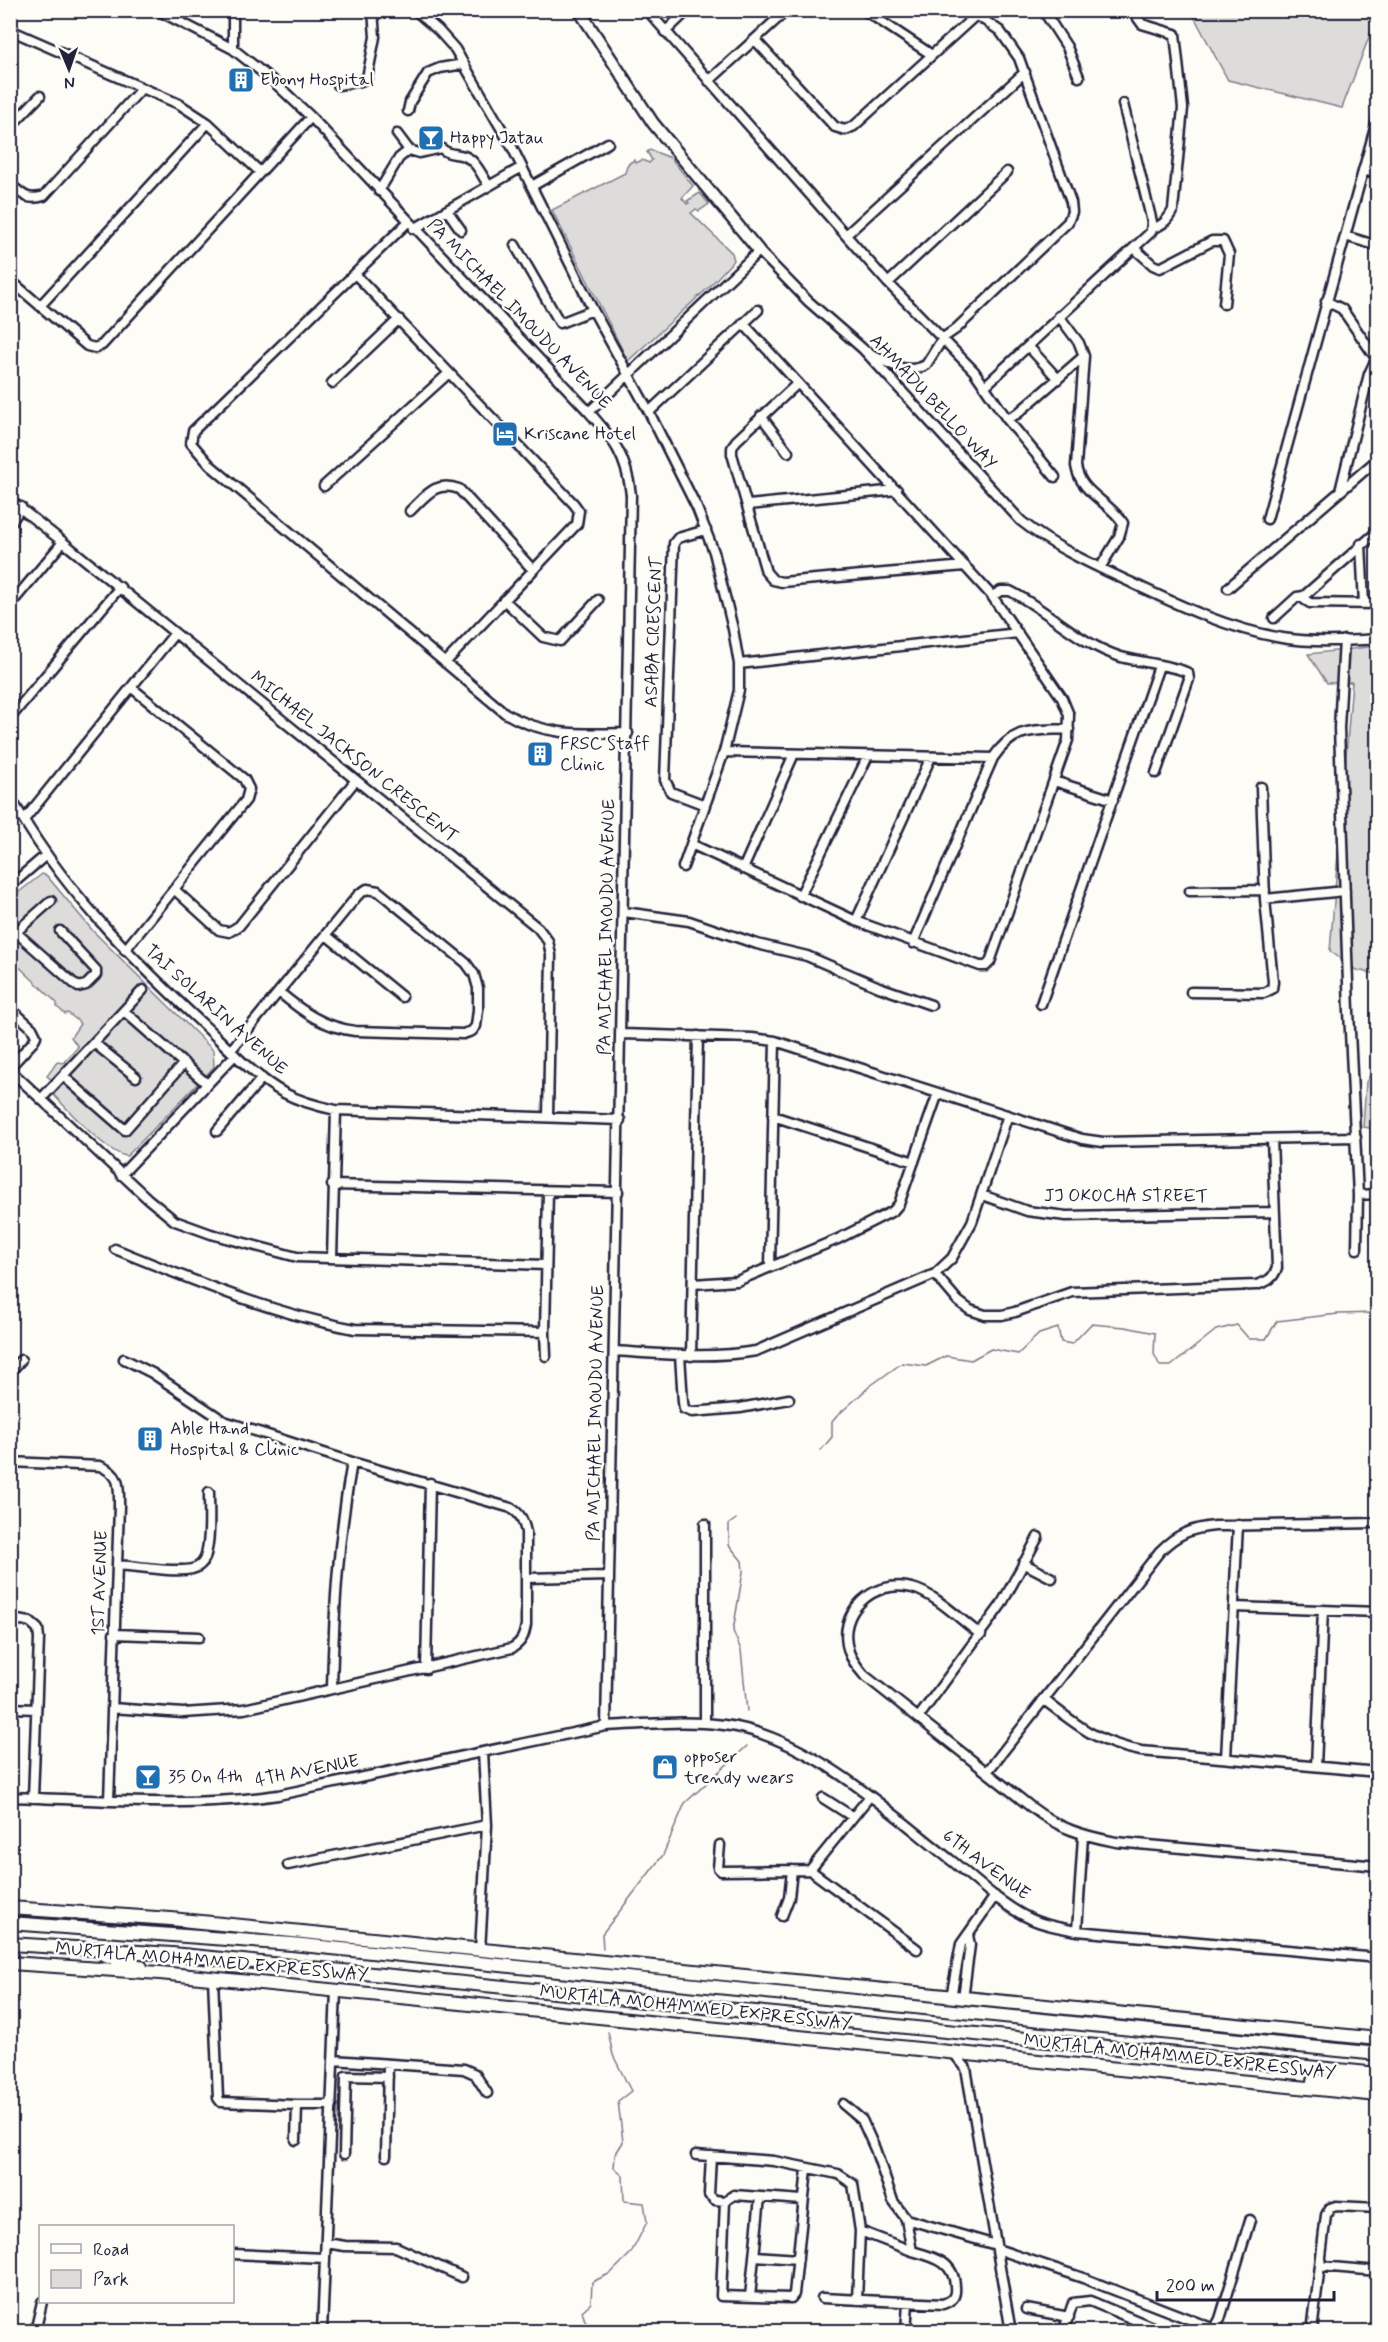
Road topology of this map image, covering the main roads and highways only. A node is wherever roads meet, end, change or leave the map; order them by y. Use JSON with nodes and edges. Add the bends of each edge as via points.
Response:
{"nodes":[{"id":1,"x":579,"y":10,"type":"edge"},
{"id":2,"x":759,"y":251,"type":"road end"},
{"id":3,"x":10,"y":1908,"type":"edge"},
{"id":4,"x":10,"y":1923,"type":"edge"},
{"id":5,"x":377,"y":1940,"type":"junction"},
{"id":6,"x":10,"y":1944,"type":"edge"},
{"id":7,"x":292,"y":1944,"type":"junction"},
{"id":8,"x":85,"y":1948,"type":"junction"},
{"id":9,"x":10,"y":1963,"type":"edge"},
{"id":10,"x":160,"y":1973,"type":"junction"},
{"id":11,"x":1308,"y":2032,"type":"junction"},
{"id":12,"x":1377,"y":2039,"type":"edge"},
{"id":13,"x":1373,"y":2054,"type":"edge"},
{"id":14,"x":1377,"y":2074,"type":"edge"},
{"id":15,"x":1377,"y":2080,"type":"edge"},
{"id":16,"x":1246,"y":2082,"type":"junction"},
{"id":17,"x":1377,"y":2095,"type":"edge"}],
"edges":[{"from":1,"to":2,"type":"main road","name":"AHMADU BELLO WAY","via":[[668,144]]},
{"from":3,"to":5,"type":"highway","name":"MURTALA MOHAMMED EXPRESSWAY","via":[[171,1919]]},
{"from":4,"to":7,"type":"highway","name":"MURTALA MOHAMMED EXPRESSWAY"},
{"from":5,"to":7,"type":"highway"},
{"from":5,"to":11,"type":"highway","name":"MURTALA MOHAMMED EXPRESSWAY"},
{"from":6,"to":8,"type":"highway","name":"MURTALA MOHAMMED EXPRESSWAY"},
{"from":7,"to":13,"type":"highway","name":"MURTALA MOHAMMED EXPRESSWAY"},
{"from":8,"to":10,"type":"highway"},
{"from":8,"to":14,"type":"highway","name":"MURTALA MOHAMMED EXPRESSWAY"},
{"from":9,"to":10,"type":"highway","name":"MURTALA MOHAMMED EXPRESSWAY"},
{"from":10,"to":16,"type":"highway","name":"MURTALA MOHAMMED EXPRESSWAY"},
{"from":11,"to":12,"type":"highway","name":"MURTALA MOHAMMED EXPRESSWAY"},
{"from":11,"to":13,"type":"highway"},
{"from":15,"to":16,"type":"highway"},
{"from":16,"to":17,"type":"highway","name":"MURTALA MOHAMMED EXPRESSWAY"}]}
